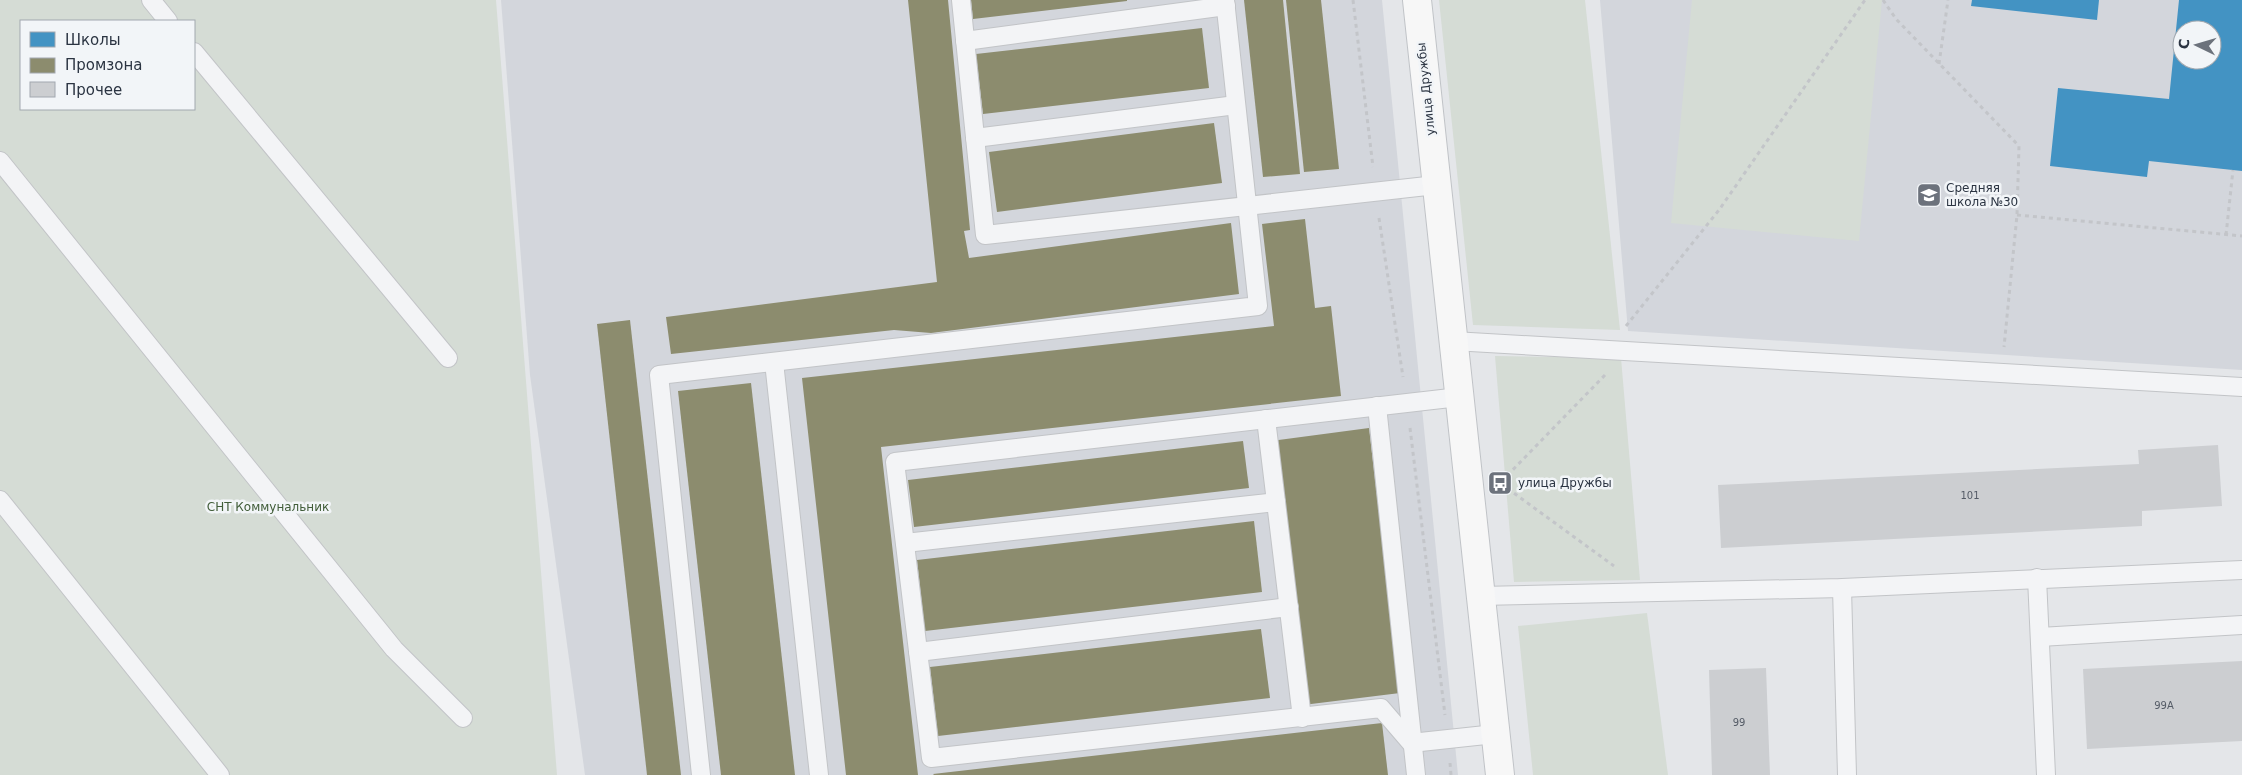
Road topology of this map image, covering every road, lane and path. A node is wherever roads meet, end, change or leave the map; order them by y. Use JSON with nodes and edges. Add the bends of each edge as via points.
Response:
{"nodes":[{"id":1,"x":150,"y":0,"type":"edge"},
{"id":2,"x":961,"y":0,"type":"edge"},
{"id":3,"x":1417,"y":0,"type":"edge"},
{"id":4,"x":1865,"y":0,"type":"edge"},
{"id":5,"x":1883,"y":0,"type":"edge"},
{"id":6,"x":1948,"y":0,"type":"edge"},
{"id":7,"x":1225,"y":3,"type":"edge"},
{"id":8,"x":167,"y":20,"type":"edge"},
{"id":9,"x":965,"y":40,"type":"junction"},
{"id":10,"x":195,"y":53,"type":"edge"},
{"id":11,"x":1939,"y":64,"type":"junction"},
{"id":12,"x":1236,"y":105,"type":"junction"},
{"id":13,"x":975,"y":138,"type":"junction"},
{"id":14,"x":0,"y":161,"type":"edge"},
{"id":15,"x":2233,"y":170,"type":"dead end"},
{"id":16,"x":1436,"y":186,"type":"junction"},
{"id":17,"x":1247,"y":206,"type":"junction"},
{"id":18,"x":2017,"y":216,"type":"junction"},
{"id":19,"x":2226,"y":235,"type":"junction"},
{"id":20,"x":2242,"y":236,"type":"edge"},
{"id":21,"x":1625,"y":328,"type":"dead end"},
{"id":22,"x":1454,"y":341,"type":"junction"},
{"id":23,"x":1628,"y":351,"type":"junction"},
{"id":24,"x":448,"y":358,"type":"dead end"},
{"id":25,"x":774,"y":362,"type":"junction"},
{"id":26,"x":2002,"y":373,"type":"junction"},
{"id":27,"x":2242,"y":387,"type":"edge"},
{"id":28,"x":1459,"y":397,"type":"junction"},
{"id":29,"x":1377,"y":406,"type":"junction"},
{"id":30,"x":1266,"y":419,"type":"junction"},
{"id":31,"x":0,"y":500,"type":"edge"},
{"id":32,"x":1276,"y":502,"type":"junction"},
{"id":33,"x":905,"y":543,"type":"junction"},
{"id":34,"x":2242,"y":570,"type":"edge"},
{"id":35,"x":2037,"y":578,"type":"junction"},
{"id":36,"x":1842,"y":588,"type":"junction"},
{"id":37,"x":1650,"y":592,"type":"junction"},
{"id":38,"x":1480,"y":596,"type":"junction"},
{"id":39,"x":1288,"y":607,"type":"junction"},
{"id":40,"x":2242,"y":625,"type":"edge"},
{"id":41,"x":2040,"y":636,"type":"junction"},
{"id":42,"x":918,"y":652,"type":"junction"},
{"id":43,"x":463,"y":718,"type":"dead end"},
{"id":44,"x":1302,"y":718,"type":"junction"},
{"id":45,"x":1495,"y":734,"type":"junction"},
{"id":46,"x":1411,"y":743,"type":"junction"},
{"id":47,"x":220,"y":775,"type":"edge"},
{"id":48,"x":701,"y":775,"type":"edge"},
{"id":49,"x":819,"y":775,"type":"edge"},
{"id":50,"x":1416,"y":775,"type":"edge"},
{"id":51,"x":1500,"y":775,"type":"edge"},
{"id":52,"x":1847,"y":775,"type":"edge"},
{"id":53,"x":2046,"y":775,"type":"edge"}],
"edges":[{"from":1,"to":8,"type":"lane"},
{"from":2,"to":9,"type":"lane"},
{"from":3,"to":16,"type":"main road","name":"улица Дружбы"},
{"from":4,"to":21,"type":"path","via":[[1719,210]]},
{"from":5,"to":11,"type":"path","via":[[1896,19]]},
{"from":6,"to":11,"type":"path"},
{"from":7,"to":9,"type":"lane"},
{"from":7,"to":12,"type":"lane"},
{"from":9,"to":13,"type":"lane"},
{"from":10,"to":24,"type":"lane"},
{"from":11,"to":18,"type":"path","via":[[2019,146]]},
{"from":12,"to":13,"type":"lane"},
{"from":12,"to":17,"type":"lane"},
{"from":13,"to":17,"type":"lane","via":[[985,236]]},
{"from":14,"to":43,"type":"lane","via":[[394,649]]},
{"from":15,"to":19,"type":"path"},
{"from":16,"to":17,"type":"lane"},
{"from":16,"to":22,"type":"main road","name":"улица Дружбы"},
{"from":17,"to":25,"type":"lane","via":[[1258,306]]},
{"from":18,"to":19,"type":"path"},
{"from":18,"to":26,"type":"path"},
{"from":19,"to":20,"type":"path"},
{"from":22,"to":23,"type":"lane"},
{"from":22,"to":28,"type":"main road","name":"улица Дружбы"},
{"from":23,"to":26,"type":"lane"},
{"from":23,"to":37,"type":"path","via":[[1500,483]]},
{"from":25,"to":48,"type":"lane","via":[[659,375]]},
{"from":25,"to":49,"type":"lane"},
{"from":26,"to":27,"type":"lane"},
{"from":28,"to":29,"type":"lane"},
{"from":28,"to":38,"type":"main road","name":"улица Дружбы"},
{"from":29,"to":30,"type":"lane"},
{"from":29,"to":46,"type":"lane"},
{"from":30,"to":32,"type":"lane"},
{"from":30,"to":33,"type":"lane","via":[[895,462]]},
{"from":31,"to":47,"type":"lane"},
{"from":32,"to":33,"type":"lane"},
{"from":32,"to":39,"type":"lane"},
{"from":33,"to":42,"type":"lane"},
{"from":34,"to":35,"type":"lane"},
{"from":35,"to":36,"type":"lane"},
{"from":35,"to":41,"type":"lane"},
{"from":36,"to":37,"type":"lane"},
{"from":36,"to":52,"type":"lane"},
{"from":37,"to":38,"type":"lane"},
{"from":38,"to":45,"type":"main road","name":"улица Дружбы"},
{"from":39,"to":42,"type":"lane"},
{"from":39,"to":44,"type":"lane"},
{"from":40,"to":41,"type":"lane"},
{"from":41,"to":53,"type":"lane"},
{"from":42,"to":44,"type":"lane","via":[[931,758]]},
{"from":44,"to":46,"type":"lane","via":[[1381,708]]},
{"from":45,"to":46,"type":"lane"},
{"from":45,"to":51,"type":"main road","name":"улица Дружбы"},
{"from":46,"to":50,"type":"lane"}]}
